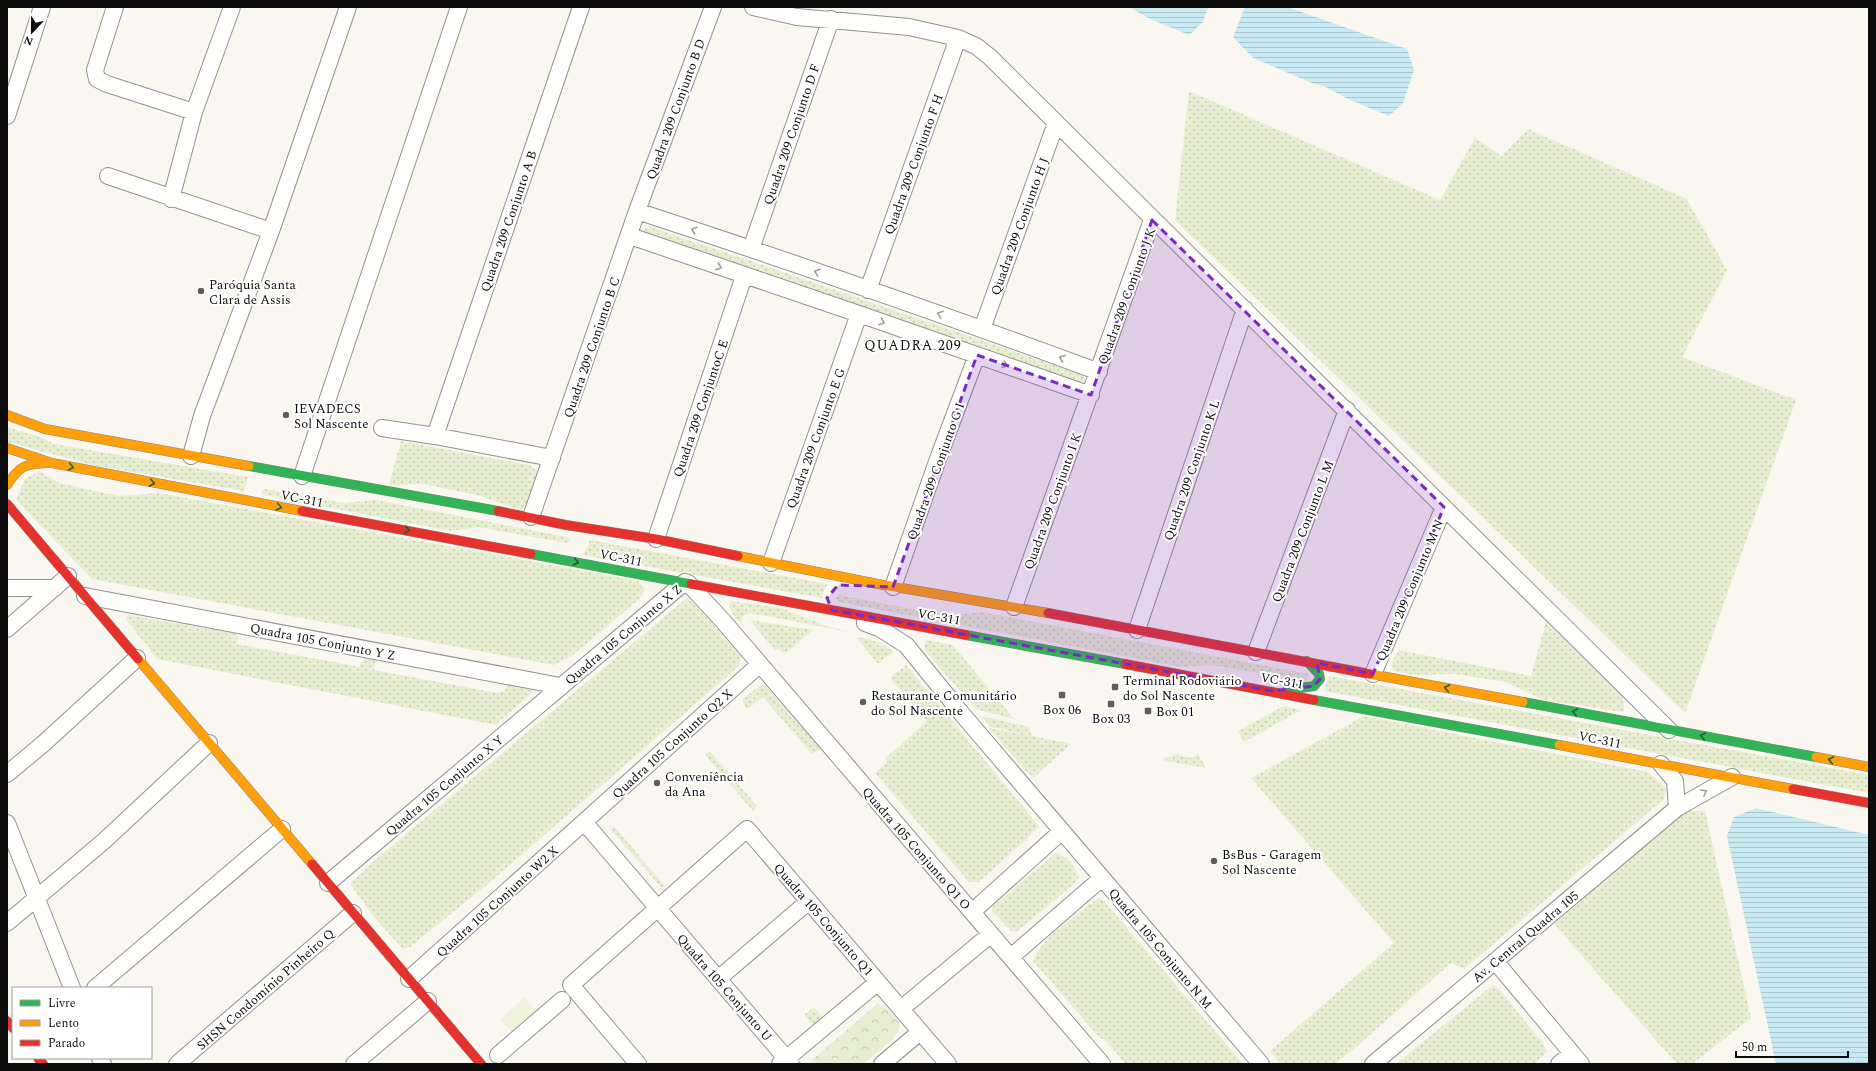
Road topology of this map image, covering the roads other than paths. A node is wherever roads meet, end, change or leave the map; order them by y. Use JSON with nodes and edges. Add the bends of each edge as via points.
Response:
{"nodes":[{"id":1,"x":42,"y":7,"type":"edge"},
{"id":2,"x":115,"y":7,"type":"edge"},
{"id":3,"x":232,"y":7,"type":"edge"},
{"id":4,"x":348,"y":7,"type":"edge"},
{"id":5,"x":459,"y":7,"type":"edge"},
{"id":6,"x":581,"y":7,"type":"edge"},
{"id":7,"x":713,"y":7,"type":"edge"},
{"id":8,"x":753,"y":7,"type":"edge"},
{"id":9,"x":831,"y":19,"type":"junction"},
{"id":10,"x":958,"y":38,"type":"junction"},
{"id":11,"x":194,"y":112,"type":"junction"},
{"id":12,"x":7,"y":116,"type":"edge"},
{"id":13,"x":1056,"y":124,"type":"junction"},
{"id":14,"x":108,"y":176,"type":"dead end"},
{"id":15,"x":171,"y":199,"type":"junction"},
{"id":16,"x":637,"y":211,"type":"junction"},
{"id":17,"x":1152,"y":220,"type":"junction"},
{"id":18,"x":271,"y":231,"type":"junction"},
{"id":19,"x":630,"y":236,"type":"junction"},
{"id":20,"x":751,"y":249,"type":"junction"},
{"id":21,"x":744,"y":276,"type":"junction"},
{"id":22,"x":868,"y":290,"type":"junction"},
{"id":23,"x":1245,"y":309,"type":"junction"},
{"id":24,"x":859,"y":314,"type":"junction"},
{"id":25,"x":982,"y":329,"type":"junction"},
{"id":26,"x":977,"y":355,"type":"junction"},
{"id":27,"x":1099,"y":372,"type":"junction"},
{"id":28,"x":1091,"y":395,"type":"junction"},
{"id":29,"x":1347,"y":410,"type":"junction"},
{"id":30,"x":7,"y":415,"type":"edge"},
{"id":31,"x":382,"y":428,"type":"dead end"},
{"id":32,"x":434,"y":436,"type":"junction"},
{"id":33,"x":7,"y":448,"type":"edge"},
{"id":34,"x":191,"y":456,"type":"junction"},
{"id":35,"x":552,"y":458,"type":"junction"},
{"id":36,"x":52,"y":463,"type":"junction"},
{"id":37,"x":302,"y":476,"type":"junction"},
{"id":38,"x":7,"y":485,"type":"edge"},
{"id":39,"x":376,"y":489,"type":"junction"},
{"id":40,"x":256,"y":494,"type":"dead end"},
{"id":41,"x":358,"y":496,"type":"dead end"},
{"id":42,"x":7,"y":502,"type":"edge"},
{"id":43,"x":264,"y":504,"type":"junction"},
{"id":44,"x":1444,"y":507,"type":"junction"},
{"id":45,"x":531,"y":517,"type":"junction"},
{"id":46,"x":566,"y":525,"type":"junction"},
{"id":47,"x":574,"y":536,"type":"dead end"},
{"id":48,"x":656,"y":539,"type":"junction"},
{"id":49,"x":472,"y":542,"type":"junction"},
{"id":50,"x":567,"y":551,"type":"dead end"},
{"id":51,"x":771,"y":563,"type":"junction"},
{"id":52,"x":68,"y":576,"type":"junction"},
{"id":53,"x":686,"y":582,"type":"junction"},
{"id":54,"x":878,"y":584,"type":"junction"},
{"id":55,"x":838,"y":585,"type":"dead end"},
{"id":56,"x":893,"y":587,"type":"junction"},
{"id":57,"x":7,"y":588,"type":"edge"},
{"id":58,"x":55,"y":588,"type":"junction"},
{"id":59,"x":730,"y":590,"type":"junction"},
{"id":60,"x":85,"y":596,"type":"junction"},
{"id":61,"x":827,"y":598,"type":"dead end"},
{"id":62,"x":804,"y":604,"type":"junction"},
{"id":63,"x":1014,"y":607,"type":"junction"},
{"id":64,"x":832,"y":610,"type":"junction"},
{"id":65,"x":721,"y":619,"type":"junction"},
{"id":66,"x":925,"y":627,"type":"junction"},
{"id":67,"x":7,"y":629,"type":"edge"},
{"id":68,"x":1137,"y":630,"type":"junction"},
{"id":69,"x":906,"y":644,"type":"junction"},
{"id":70,"x":1256,"y":652,"type":"junction"},
{"id":71,"x":137,"y":658,"type":"junction"},
{"id":72,"x":1307,"y":661,"type":"junction"},
{"id":73,"x":760,"y":664,"type":"junction"},
{"id":74,"x":1374,"y":674,"type":"junction"},
{"id":75,"x":560,"y":686,"type":"junction"},
{"id":76,"x":1272,"y":691,"type":"junction"},
{"id":77,"x":1669,"y":730,"type":"junction"},
{"id":78,"x":209,"y":743,"type":"junction"},
{"id":79,"x":1660,"y":764,"type":"junction"},
{"id":80,"x":1869,"y":767,"type":"edge"},
{"id":81,"x":7,"y":774,"type":"edge"},
{"id":82,"x":1732,"y":777,"type":"junction"},
{"id":83,"x":1869,"y":803,"type":"edge"},
{"id":84,"x":1677,"y":808,"type":"junction"},
{"id":85,"x":584,"y":822,"type":"junction"},
{"id":86,"x":7,"y":823,"type":"edge"},
{"id":87,"x":282,"y":829,"type":"junction"},
{"id":88,"x":1062,"y":831,"type":"junction"},
{"id":89,"x":1102,"y":878,"type":"junction"},
{"id":90,"x":328,"y":883,"type":"junction"},
{"id":91,"x":36,"y":898,"type":"junction"},
{"id":92,"x":808,"y":901,"type":"junction"},
{"id":93,"x":658,"y":908,"type":"junction"},
{"id":94,"x":972,"y":912,"type":"junction"},
{"id":95,"x":353,"y":913,"type":"junction"},
{"id":96,"x":7,"y":922,"type":"edge"},
{"id":97,"x":991,"y":934,"type":"junction"},
{"id":98,"x":1010,"y":957,"type":"junction"},
{"id":99,"x":1496,"y":960,"type":"junction"},
{"id":100,"x":409,"y":979,"type":"junction"},
{"id":101,"x":718,"y":979,"type":"junction"},
{"id":102,"x":878,"y":982,"type":"junction"},
{"id":103,"x":72,"y":987,"type":"edge"},
{"id":104,"x":96,"y":987,"type":"edge"},
{"id":105,"x":562,"y":1000,"type":"dead end"},
{"id":106,"x":428,"y":1002,"type":"junction"},
{"id":107,"x":901,"y":1009,"type":"junction"},
{"id":108,"x":920,"y":1032,"type":"junction"},
{"id":109,"x":498,"y":1055,"type":"dead end"},
{"id":110,"x":1577,"y":1058,"type":"edge"},
{"id":111,"x":786,"y":1062,"type":"edge"},
{"id":112,"x":177,"y":1064,"type":"edge"},
{"id":113,"x":354,"y":1064,"type":"edge"},
{"id":114,"x":481,"y":1064,"type":"edge"},
{"id":115,"x":638,"y":1064,"type":"edge"},
{"id":116,"x":882,"y":1064,"type":"edge"},
{"id":117,"x":948,"y":1064,"type":"edge"},
{"id":118,"x":1102,"y":1064,"type":"edge"},
{"id":119,"x":1261,"y":1064,"type":"edge"},
{"id":120,"x":1373,"y":1064,"type":"edge"},
{"id":121,"x":1559,"y":1064,"type":"edge"}],
"edges":[{"from":1,"to":12,"type":"street"},
{"from":2,"to":11,"type":"street","via":[[95,70],[97,79]]},
{"from":3,"to":11,"type":"street"},
{"from":4,"to":18,"type":"street"},
{"from":5,"to":37,"type":"street"},
{"from":6,"to":32,"type":"street","name":"Quadra 209 Conjunto A B"},
{"from":7,"to":16,"type":"street","name":"Quadra 209 Conjunto B D"},
{"from":8,"to":9,"type":"street","via":[[797,17]]},
{"from":9,"to":10,"type":"street","via":[[909,27]]},
{"from":9,"to":20,"type":"street","name":"Quadra 209 Conjunto D F"},
{"from":10,"to":13,"type":"street","via":[[976,46],[990,57]]},
{"from":10,"to":22,"type":"street","name":"Quadra 209 Conjunto F H"},
{"from":11,"to":15,"type":"street"},
{"from":13,"to":17,"type":"street"},
{"from":13,"to":25,"type":"street","name":"Quadra 209 Conjunto H J"},
{"from":14,"to":15,"type":"street"},
{"from":15,"to":18,"type":"street"},
{"from":16,"to":19,"type":"street","name":"Quadra 209 Conjunto B D"},
{"from":20,"to":16,"type":"street","one_way":true},
{"from":17,"to":23,"type":"street"},
{"from":17,"to":27,"type":"street","name":"Quadra 209 Conjunto J K"},
{"from":18,"to":34,"type":"street","via":[[202,416]]},
{"from":19,"to":21,"type":"street","one_way":true},
{"from":19,"to":35,"type":"street","name":"Quadra 209 Conjunto B C"},
{"from":22,"to":20,"type":"street","one_way":true},
{"from":21,"to":24,"type":"street"},
{"from":21,"to":48,"type":"street","name":"Quadra 209 ConjuntoC E"},
{"from":25,"to":22,"type":"street","one_way":true},
{"from":23,"to":29,"type":"street"},
{"from":23,"to":68,"type":"street","name":"Quadra 209 Conjunto K L"},
{"from":24,"to":26,"type":"street","one_way":true},
{"from":24,"to":51,"type":"street","name":"Quadra 209 Conjunto E G"},
{"from":27,"to":25,"type":"street","one_way":true},
{"from":26,"to":28,"type":"street","one_way":true},
{"from":26,"to":56,"type":"street","name":"Quadra 209 Conjunto G I"},
{"from":27,"to":28,"type":"street","name":"Quadra 209 Conjunto J K"},
{"from":28,"to":63,"type":"street","name":"Quadra 209 Conjunto I K"},
{"from":29,"to":44,"type":"street"},
{"from":29,"to":70,"type":"street","name":"Quadra 209 Conjunto L M"},
{"from":30,"to":34,"type":"main road","name":"VC-311","via":[[45,429]]},
{"from":31,"to":32,"type":"street"},
{"from":32,"to":35,"type":"street"},
{"from":33,"to":36,"type":"main road","name":"VC-311"},
{"from":34,"to":37,"type":"main road","name":"VC-311"},
{"from":35,"to":45,"type":"street","name":"Quadra 209 Conjunto B C"},
{"from":36,"to":38,"type":"main road","via":[[28,464],[15,473]]},
{"from":36,"to":43,"type":"main road","name":"VC-311","one_way":true},
{"from":37,"to":39,"type":"main road","name":"VC-311"},
{"from":39,"to":41,"type":"main road"},
{"from":39,"to":45,"type":"main road","name":"VC-311"},
{"from":40,"to":43,"type":"main road"},
{"from":42,"to":52,"type":"main road"},
{"from":43,"to":49,"type":"main road","name":"VC-311","one_way":true},
{"from":44,"to":74,"type":"street","name":"Quadra 209 Conjunto M N"},
{"from":44,"to":77,"type":"street"},
{"from":45,"to":46,"type":"main road","name":"VC-311"},
{"from":46,"to":47,"type":"main road"},
{"from":46,"to":48,"type":"main road","name":"VC-311"},
{"from":48,"to":51,"type":"main road","name":"VC-311"},
{"from":49,"to":50,"type":"main road","via":[[492,541],[561,554]]},
{"from":49,"to":53,"type":"main road","name":"VC-311","one_way":true},
{"from":51,"to":54,"type":"main road","name":"VC-311"},
{"from":52,"to":58,"type":"street"},
{"from":52,"to":60,"type":"main road"},
{"from":53,"to":59,"type":"main road","name":"VC-311"},
{"from":53,"to":65,"type":"street","name":"Quadra 105 Conjunto Q1 O"},
{"from":53,"to":75,"type":"street","name":"Quadra 105 Conjunto X Z"},
{"from":54,"to":55,"type":"main road"},
{"from":54,"to":56,"type":"main road","name":"VC-311"},
{"from":56,"to":63,"type":"main road","name":"VC-311"},
{"from":57,"to":58,"type":"street"},
{"from":58,"to":67,"type":"street"},
{"from":59,"to":62,"type":"main road","name":"VC-311"},
{"from":59,"to":65,"type":"street","via":[[721,598]]},
{"from":60,"to":71,"type":"main road"},
{"from":60,"to":75,"type":"street","name":"Quadra 105 Conjunto Y Z"},
{"from":61,"to":64,"type":"main road"},
{"from":62,"to":64,"type":"main road","name":"VC-311"},
{"from":62,"to":69,"type":"street","name":"Quadra 105 Conjunto N M","via":[[880,628]]},
{"from":63,"to":68,"type":"main road","name":"VC-311"},
{"from":64,"to":66,"type":"main road","name":"VC-311"},
{"from":65,"to":73,"type":"street","name":"Quadra 105 Conjunto Q1 O"},
{"from":66,"to":69,"type":"street","via":[[910,633]]},
{"from":66,"to":76,"type":"main road","name":"VC-311"},
{"from":68,"to":70,"type":"main road","name":"VC-311"},
{"from":69,"to":88,"type":"street","name":"Quadra 105 Conjunto N M"},
{"from":70,"to":72,"type":"main road","name":"VC-311"},
{"from":71,"to":78,"type":"main road"},
{"from":71,"to":81,"type":"street"},
{"from":72,"to":74,"type":"main road","name":"VC-311"},
{"from":72,"to":76,"type":"main road","via":[[1319,674],[1320,680],[1314,686]]},
{"from":73,"to":85,"type":"street","name":"Quadra 105 Conjunto Q2 X"},
{"from":73,"to":94,"type":"street","name":"Quadra 105 Conjunto Q1 O"},
{"from":77,"to":74,"type":"main road","name":"VC-311","one_way":true},
{"from":75,"to":90,"type":"street","name":"Quadra 105 Conjunto X Y"},
{"from":76,"to":79,"type":"main road","name":"VC-311"},
{"from":80,"to":77,"type":"main road","name":"VC-311","one_way":true},
{"from":78,"to":87,"type":"main road"},
{"from":78,"to":91,"type":"street","via":[[104,841]]},
{"from":79,"to":82,"type":"main road","name":"VC-311"},
{"from":79,"to":84,"type":"street","via":[[1675,781]]},
{"from":82,"to":83,"type":"main road","name":"VC-311"},
{"from":84,"to":82,"type":"street","name":"Av. Central Quadra 105","one_way":true},
{"from":84,"to":99,"type":"street","name":"Av. Central Quadra 105"},
{"from":85,"to":93,"type":"street","name":"Quadra 105 Conjunto U"},
{"from":85,"to":100,"type":"street","name":"Quadra 105 Conjunto W2 X"},
{"from":86,"to":91,"type":"street"},
{"from":87,"to":90,"type":"main road"},
{"from":87,"to":104,"type":"street"},
{"from":88,"to":89,"type":"street","name":"Quadra 105 Conjunto N M"},
{"from":88,"to":94,"type":"street"},
{"from":89,"to":98,"type":"street"},
{"from":89,"to":119,"type":"street","name":"Quadra 105 Conjunto N M"},
{"from":90,"to":95,"type":"main road"},
{"from":91,"to":96,"type":"street"},
{"from":91,"to":103,"type":"street"},
{"from":92,"to":93,"type":"street","name":"Quadra 105 Conjunto Q1","via":[[747,829]]},
{"from":92,"to":101,"type":"street"},
{"from":92,"to":102,"type":"street","name":"Quadra 105 Conjunto Q1"},
{"from":93,"to":101,"type":"street","name":"Quadra 105 Conjunto U"},
{"from":93,"to":115,"type":"street","via":[[571,985]]},
{"from":94,"to":97,"type":"street","name":"Quadra 105 Conjunto Q1 O"},
{"from":95,"to":100,"type":"main road"},
{"from":95,"to":112,"type":"street","name":"SHSN Condomínio Pinheiro Q"},
{"from":97,"to":98,"type":"street","name":"Quadra 105 Conjunto Q1 O"},
{"from":97,"to":107,"type":"street"},
{"from":98,"to":118,"type":"street","name":"Quadra 105 Conjunto Q1 O"},
{"from":99,"to":110,"type":"street"},
{"from":99,"to":120,"type":"street","name":"Av. Central Quadra 105"},
{"from":100,"to":106,"type":"main road"},
{"from":101,"to":111,"type":"street","name":"Quadra 105 Conjunto U"},
{"from":102,"to":107,"type":"street","name":"Quadra 105 Conjunto Q1"},
{"from":102,"to":111,"type":"street"},
{"from":105,"to":109,"type":"street"},
{"from":106,"to":113,"type":"street"},
{"from":106,"to":114,"type":"main road"},
{"from":107,"to":108,"type":"street","name":"Quadra 105 Conjunto Q1"},
{"from":108,"to":116,"type":"street"},
{"from":108,"to":117,"type":"street","name":"Quadra 105 Conjunto Q1"},
{"from":110,"to":121,"type":"street"}]}
